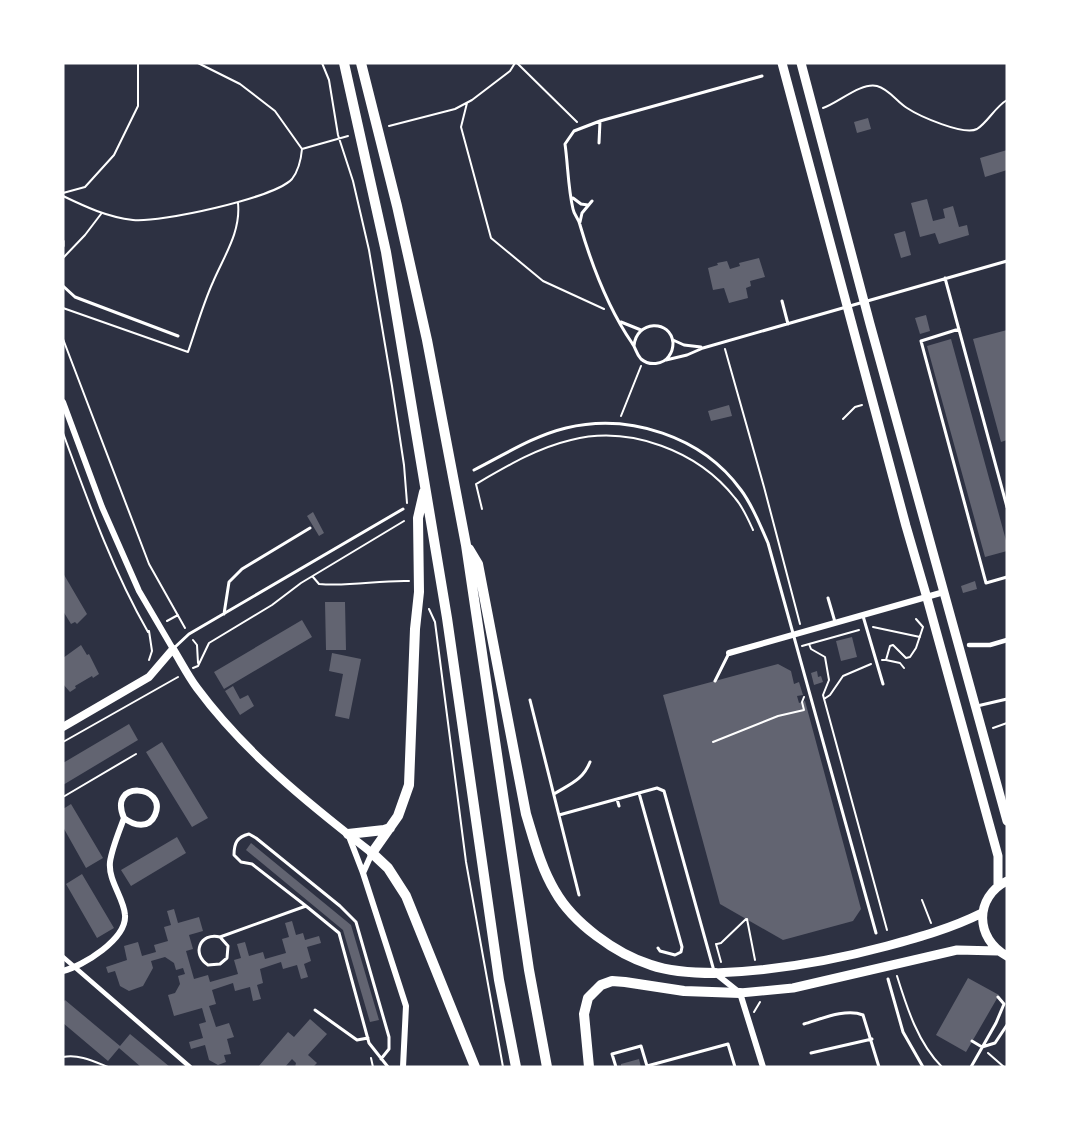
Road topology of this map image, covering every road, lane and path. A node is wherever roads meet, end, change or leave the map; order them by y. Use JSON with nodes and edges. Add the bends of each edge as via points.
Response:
{"nodes":[{"id":1,"x":138,"y":63,"type":"edge"},
{"id":2,"x":198,"y":63,"type":"edge"},
{"id":3,"x":344,"y":63,"type":"edge"},
{"id":4,"x":361,"y":63,"type":"edge"},
{"id":5,"x":516,"y":63,"type":"edge"},
{"id":6,"x":782,"y":63,"type":"edge"},
{"id":7,"x":801,"y":63,"type":"edge"},
{"id":8,"x":762,"y":76,"type":"dead end"},
{"id":9,"x":1007,"y":100,"type":"edge"},
{"id":10,"x":467,"y":103,"type":"junction"},
{"id":11,"x":444,"y":111,"type":"dead end"},
{"id":12,"x":814,"y":111,"type":"junction"},
{"id":13,"x":600,"y":122,"type":"junction"},
{"id":14,"x":584,"y":128,"type":"junction"},
{"id":15,"x":322,"y":143,"type":"dead end"},
{"id":16,"x":599,"y":143,"type":"dead end"},
{"id":17,"x":302,"y":149,"type":"junction"},
{"id":18,"x":63,"y":195,"type":"edge"},
{"id":19,"x":571,"y":196,"type":"junction"},
{"id":20,"x":592,"y":201,"type":"dead end"},
{"id":21,"x":238,"y":203,"type":"junction"},
{"id":22,"x":589,"y":205,"type":"junction"},
{"id":23,"x":101,"y":214,"type":"junction"},
{"id":24,"x":580,"y":222,"type":"junction"},
{"id":25,"x":63,"y":258,"type":"edge"},
{"id":26,"x":1007,"y":261,"type":"edge"},
{"id":27,"x":945,"y":278,"type":"junction"},
{"id":28,"x":212,"y":283,"type":"dead end"},
{"id":29,"x":63,"y":286,"type":"edge"},
{"id":30,"x":782,"y":301,"type":"dead end"},
{"id":31,"x":864,"y":301,"type":"junction"},
{"id":32,"x":847,"y":308,"type":"junction"},
{"id":33,"x":615,"y":314,"type":"junction"},
{"id":34,"x":619,"y":321,"type":"junction"},
{"id":35,"x":788,"y":324,"type":"junction"},
{"id":36,"x":959,"y":329,"type":"junction"},
{"id":37,"x":641,"y":330,"type":"junction"},
{"id":38,"x":178,"y":336,"type":"dead end"},
{"id":39,"x":63,"y":339,"type":"edge"},
{"id":40,"x":672,"y":340,"type":"junction"},
{"id":41,"x":723,"y":342,"type":"junction"},
{"id":42,"x":634,"y":346,"type":"junction"},
{"id":43,"x":703,"y":348,"type":"junction"},
{"id":44,"x":665,"y":360,"type":"junction"},
{"id":45,"x":643,"y":361,"type":"junction"},
{"id":46,"x":63,"y":402,"type":"edge"},
{"id":47,"x":862,"y":405,"type":"dead end"},
{"id":48,"x":843,"y":418,"type":"dead end"},
{"id":49,"x":618,"y":423,"type":"junction"},
{"id":50,"x":63,"y":433,"type":"edge"},
{"id":51,"x":474,"y":470,"type":"dead end"},
{"id":52,"x":425,"y":487,"type":"junction"},
{"id":53,"x":1005,"y":489,"type":"edge"},
{"id":54,"x":1007,"y":507,"type":"edge"},
{"id":55,"x":403,"y":509,"type":"dead end"},
{"id":56,"x":482,"y":509,"type":"dead end"},
{"id":57,"x":404,"y":521,"type":"dead end"},
{"id":58,"x":310,"y":528,"type":"dead end"},
{"id":59,"x":753,"y":529,"type":"dead end"},
{"id":60,"x":466,"y":545,"type":"junction"},
{"id":61,"x":313,"y":577,"type":"junction"},
{"id":62,"x":1007,"y":577,"type":"edge"},
{"id":63,"x":412,"y":581,"type":"dead end"},
{"id":64,"x":944,"y":592,"type":"junction"},
{"id":65,"x":828,"y":598,"type":"dead end"},
{"id":66,"x":927,"y":598,"type":"junction"},
{"id":67,"x":224,"y":614,"type":"junction"},
{"id":68,"x":178,"y":615,"type":"junction"},
{"id":69,"x":863,"y":616,"type":"junction"},
{"id":70,"x":836,"y":623,"type":"junction"},
{"id":71,"x":159,"y":626,"type":"junction"},
{"id":72,"x":148,"y":632,"type":"junction"},
{"id":73,"x":802,"y":632,"type":"junction"},
{"id":74,"x":189,"y":634,"type":"junction"},
{"id":75,"x":794,"y":634,"type":"junction"},
{"id":76,"x":1007,"y":640,"type":"edge"},
{"id":77,"x":969,"y":645,"type":"dead end"},
{"id":78,"x":797,"y":647,"type":"junction"},
{"id":79,"x":173,"y":649,"type":"junction"},
{"id":80,"x":729,"y":653,"type":"joint"},
{"id":81,"x":904,"y":657,"type":"dead end"},
{"id":82,"x":886,"y":660,"type":"dead end"},
{"id":83,"x":900,"y":663,"type":"junction"},
{"id":84,"x":198,"y":666,"type":"junction"},
{"id":85,"x":904,"y":668,"type":"dead end"},
{"id":86,"x":187,"y":672,"type":"junction"},
{"id":87,"x":149,"y":677,"type":"junction"},
{"id":88,"x":715,"y":681,"type":"dead end"},
{"id":89,"x":883,"y":684,"type":"dead end"},
{"id":90,"x":157,"y":689,"type":"junction"},
{"id":91,"x":1007,"y":699,"type":"edge"},
{"id":92,"x":530,"y":700,"type":"dead end"},
{"id":93,"x":802,"y":702,"type":"dead end"},
{"id":94,"x":975,"y":706,"type":"junction"},
{"id":95,"x":1007,"y":723,"type":"edge"},
{"id":96,"x":63,"y":727,"type":"edge"},
{"id":97,"x":991,"y":728,"type":"dead end"},
{"id":98,"x":63,"y":742,"type":"edge"},
{"id":99,"x":713,"y":742,"type":"dead end"},
{"id":100,"x":136,"y":754,"type":"dead end"},
{"id":101,"x":590,"y":762,"type":"dead end"},
{"id":102,"x":639,"y":793,"type":"junction"},
{"id":103,"x":554,"y":794,"type":"junction"},
{"id":104,"x":63,"y":797,"type":"edge"},
{"id":105,"x":617,"y":799,"type":"junction"},
{"id":106,"x":619,"y":806,"type":"dead end"},
{"id":107,"x":559,"y":815,"type":"junction"},
{"id":108,"x":124,"y":818,"type":"junction"},
{"id":109,"x":1007,"y":820,"type":"edge"},
{"id":110,"x":390,"y":828,"type":"junction"},
{"id":111,"x":348,"y":834,"type":"junction"},
{"id":112,"x":372,"y":853,"type":"junction"},
{"id":113,"x":363,"y":873,"type":"junction"},
{"id":114,"x":1003,"y":883,"type":"edge"},
{"id":115,"x":579,"y":895,"type":"dead end"},
{"id":116,"x":922,"y":900,"type":"dead end"},
{"id":117,"x":306,"y":906,"type":"junction"},
{"id":118,"x":982,"y":913,"type":"junction"},
{"id":119,"x":932,"y":926,"type":"dead end"},
{"id":120,"x":887,"y":930,"type":"dead end"},
{"id":121,"x":876,"y":933,"type":"dead end"},
{"id":122,"x":220,"y":937,"type":"junction"},
{"id":123,"x":721,"y":943,"type":"dead end"},
{"id":124,"x":658,"y":948,"type":"dead end"},
{"id":125,"x":998,"y":951,"type":"junction"},
{"id":126,"x":1007,"y":956,"type":"edge"},
{"id":127,"x":63,"y":957,"type":"edge"},
{"id":128,"x":756,"y":965,"type":"dead end"},
{"id":129,"x":73,"y":968,"type":"junction"},
{"id":130,"x":63,"y":971,"type":"edge"},
{"id":131,"x":715,"y":973,"type":"junction"},
{"id":132,"x":897,"y":976,"type":"dead end"},
{"id":133,"x":888,"y":979,"type":"dead end"},
{"id":134,"x":740,"y":993,"type":"junction"},
{"id":135,"x":998,"y":997,"type":"dead end"},
{"id":136,"x":760,"y":1002,"type":"dead end"},
{"id":137,"x":315,"y":1010,"type":"dead end"},
{"id":138,"x":754,"y":1012,"type":"dead end"},
{"id":139,"x":804,"y":1024,"type":"dead end"},
{"id":140,"x":1007,"y":1025,"type":"edge"},
{"id":141,"x":368,"y":1038,"type":"junction"},
{"id":142,"x":872,"y":1039,"type":"junction"},
{"id":143,"x":972,"y":1041,"type":"dead end"},
{"id":144,"x":982,"y":1047,"type":"junction"},
{"id":145,"x":812,"y":1053,"type":"dead end"},
{"id":146,"x":63,"y":1057,"type":"edge"},
{"id":147,"x":381,"y":1059,"type":"junction"},
{"id":148,"x":108,"y":1067,"type":"edge"},
{"id":149,"x":190,"y":1067,"type":"edge"},
{"id":150,"x":388,"y":1067,"type":"edge"},
{"id":151,"x":403,"y":1067,"type":"edge"},
{"id":152,"x":475,"y":1067,"type":"edge"},
{"id":153,"x":516,"y":1067,"type":"edge"},
{"id":154,"x":547,"y":1067,"type":"edge"},
{"id":155,"x":589,"y":1067,"type":"edge"},
{"id":156,"x":616,"y":1067,"type":"edge"},
{"id":157,"x":647,"y":1067,"type":"edge"},
{"id":158,"x":735,"y":1067,"type":"edge"},
{"id":159,"x":764,"y":1067,"type":"edge"},
{"id":160,"x":879,"y":1067,"type":"edge"},
{"id":161,"x":923,"y":1067,"type":"edge"},
{"id":162,"x":942,"y":1067,"type":"edge"},
{"id":163,"x":971,"y":1067,"type":"edge"},
{"id":164,"x":1005,"y":1067,"type":"edge"}],
"edges":[{"from":1,"to":18,"type":"path","via":[[138,106],[114,155],[85,187]]},
{"from":2,"to":17,"type":"path","via":[[240,84],[275,111]]},
{"from":3,"to":52,"type":"main road","via":[[386,252]]},
{"from":4,"to":60,"type":"main road","via":[[427,340]]},
{"from":5,"to":10,"type":"path"},
{"from":5,"to":14,"type":"path"},
{"from":6,"to":32,"type":"main road"},
{"from":7,"to":12,"type":"main road"},
{"from":8,"to":13,"type":"lane"},
{"from":9,"to":12,"type":"path","via":[[976,129],[969,130],[952,128],[907,108],[877,86],[865,86]]},
{"from":10,"to":11,"type":"path"},
{"from":10,"to":33,"type":"path","via":[[460,128],[491,238],[543,281]]},
{"from":12,"to":31,"type":"main road"},
{"from":13,"to":14,"type":"lane"},
{"from":13,"to":16,"type":"lane"},
{"from":14,"to":19,"type":"lane","via":[[574,131],[565,144]]},
{"from":15,"to":17,"type":"path"},
{"from":17,"to":21,"type":"path","via":[[302,161],[291,180],[271,192]]},
{"from":18,"to":23,"type":"path"},
{"from":19,"to":22,"type":"lane","via":[[580,204]]},
{"from":19,"to":24,"type":"lane","via":[[573,211]]},
{"from":20,"to":22,"type":"lane"},
{"from":21,"to":23,"type":"path","via":[[135,221]]},
{"from":21,"to":28,"type":"path","via":[[231,247]]},
{"from":22,"to":24,"type":"lane"},
{"from":23,"to":25,"type":"path"},
{"from":24,"to":33,"type":"lane","via":[[585,245]]},
{"from":26,"to":27,"type":"lane"},
{"from":27,"to":31,"type":"lane"},
{"from":27,"to":36,"type":"lane"},
{"from":29,"to":38,"type":"lane","via":[[75,297]]},
{"from":30,"to":35,"type":"lane"},
{"from":31,"to":32,"type":"lane"},
{"from":31,"to":64,"type":"main road"},
{"from":32,"to":35,"type":"lane"},
{"from":32,"to":66,"type":"main road"},
{"from":33,"to":34,"type":"lane"},
{"from":34,"to":37,"type":"lane"},
{"from":34,"to":42,"type":"lane"},
{"from":35,"to":41,"type":"lane"},
{"from":36,"to":53,"type":"lane"},
{"from":36,"to":62,"type":"lane","via":[[921,341],[986,583]]},
{"from":37,"to":40,"type":"lane","via":[[659,326]]},
{"from":37,"to":42,"type":"lane"},
{"from":39,"to":68,"type":"path","via":[[149,564]]},
{"from":40,"to":43,"type":"lane"},
{"from":40,"to":44,"type":"lane","via":[[671,352]]},
{"from":41,"to":43,"type":"lane"},
{"from":41,"to":73,"type":"path"},
{"from":42,"to":45,"type":"lane"},
{"from":43,"to":44,"type":"lane"},
{"from":44,"to":45,"type":"lane","via":[[656,364]]},
{"from":45,"to":49,"type":"path"},
{"from":46,"to":71,"type":"street","via":[[116,538]]},
{"from":47,"to":48,"type":"path"},
{"from":49,"to":51,"type":"lane","via":[[589,424],[542,436]]},
{"from":49,"to":75,"type":"lane","via":[[663,433],[689,445],[727,473],[753,510],[768,543]]},
{"from":50,"to":72,"type":"path","via":[[107,551]]},
{"from":52,"to":110,"type":"main road","via":[[418,518],[419,592],[409,785]]},
{"from":52,"to":153,"type":"main road","via":[[499,980]]},
{"from":53,"to":54,"type":"lane"},
{"from":55,"to":67,"type":"lane"},
{"from":56,"to":59,"type":"path","via":[[476,484],[529,454],[586,437],[625,437],[668,449],[702,467],[736,499]]},
{"from":57,"to":61,"type":"path"},
{"from":58,"to":67,"type":"lane","via":[[242,569],[229,582]]},
{"from":60,"to":131,"type":"main road","via":[[478,564],[526,814],[537,853],[555,892],[579,922],[614,948],[651,966]]},
{"from":60,"to":154,"type":"main road","via":[[528,970]]},
{"from":61,"to":63,"type":"path","via":[[319,584],[331,585]]},
{"from":61,"to":84,"type":"path","via":[[209,644]]},
{"from":64,"to":66,"type":"street"},
{"from":64,"to":94,"type":"main road"},
{"from":65,"to":70,"type":"lane"},
{"from":66,"to":69,"type":"street"},
{"from":66,"to":114,"type":"main road"},
{"from":67,"to":74,"type":"lane"},
{"from":68,"to":71,"type":"path"},
{"from":68,"to":74,"type":"path"},
{"from":69,"to":70,"type":"street"},
{"from":69,"to":89,"type":"lane"},
{"from":70,"to":73,"type":"street"},
{"from":71,"to":72,"type":"path"},
{"from":71,"to":79,"type":"street"},
{"from":72,"to":87,"type":"path","via":[[152,651],[144,669]]},
{"from":73,"to":75,"type":"street"},
{"from":74,"to":79,"type":"lane"},
{"from":74,"to":84,"type":"path","via":[[197,645]]},
{"from":75,"to":78,"type":"lane"},
{"from":75,"to":80,"type":"street"},
{"from":76,"to":77,"type":"street"},
{"from":78,"to":120,"type":"path","via":[[809,644],[825,657],[830,680],[823,695]]},
{"from":78,"to":121,"type":"lane"},
{"from":79,"to":86,"type":"street"},
{"from":79,"to":87,"type":"street"},
{"from":80,"to":88,"type":"lane"},
{"from":81,"to":83,"type":"path"},
{"from":82,"to":83,"type":"path"},
{"from":83,"to":85,"type":"path"},
{"from":84,"to":86,"type":"path"},
{"from":86,"to":90,"type":"path"},
{"from":86,"to":111,"type":"street","via":[[262,762]]},
{"from":87,"to":90,"type":"path"},
{"from":87,"to":96,"type":"street"},
{"from":90,"to":98,"type":"path"},
{"from":91,"to":94,"type":"lane"},
{"from":92,"to":103,"type":"lane"},
{"from":93,"to":99,"type":"path","via":[[804,710]]},
{"from":94,"to":109,"type":"main road"},
{"from":95,"to":97,"type":"path"},
{"from":100,"to":104,"type":"path"},
{"from":101,"to":103,"type":"lane","via":[[581,778]]},
{"from":102,"to":105,"type":"lane"},
{"from":102,"to":124,"type":"lane","via":[[681,952],[675,955]]},
{"from":102,"to":131,"type":"lane","via":[[657,788],[666,795]]},
{"from":103,"to":107,"type":"lane"},
{"from":105,"to":106,"type":"lane"},
{"from":105,"to":107,"type":"lane"},
{"from":107,"to":115,"type":"lane"},
{"from":108,"to":108,"type":"street","via":[[120,810],[128,793],[136,789],[153,797],[157,805],[150,822],[141,826]]},
{"from":108,"to":129,"type":"street","via":[[110,862],[125,917],[122,930],[99,952]]},
{"from":110,"to":111,"type":"main road"},
{"from":110,"to":112,"type":"main road"},
{"from":111,"to":112,"type":"street"},
{"from":111,"to":113,"type":"street"},
{"from":112,"to":113,"type":"street"},
{"from":112,"to":152,"type":"main road","via":[[388,868],[406,896]]},
{"from":113,"to":151,"type":"street","via":[[406,1006]]},
{"from":114,"to":118,"type":"main road","via":[[988,898]]},
{"from":116,"to":119,"type":"path"},
{"from":117,"to":122,"type":"lane"},
{"from":117,"to":141,"type":"lane","via":[[339,933]]},
{"from":117,"to":147,"type":"lane","via":[[252,864],[241,862],[234,855],[234,845],[240,836],[249,834],[256,838],[356,922],[389,1037],[389,1049]]},
{"from":118,"to":125,"type":"main road","via":[[985,934]]},
{"from":118,"to":131,"type":"main road","via":[[935,933],[836,959]]},
{"from":122,"to":122,"type":"lane","via":[[228,946],[227,958],[220,964],[208,965],[200,957],[199,945],[208,937]]},
{"from":123,"to":128,"type":"path","via":[[747,919]]},
{"from":125,"to":126,"type":"main road"},
{"from":125,"to":134,"type":"main road","via":[[957,950],[793,988]]},
{"from":127,"to":129,"type":"street"},
{"from":129,"to":130,"type":"street"},
{"from":129,"to":149,"type":"street"},
{"from":131,"to":134,"type":"street"},
{"from":132,"to":162,"type":"path","via":[[922,1041]]},
{"from":133,"to":161,"type":"lane","via":[[903,1032]]},
{"from":134,"to":155,"type":"main road","via":[[684,991],[612,981],[601,985],[588,998],[584,1014]]},
{"from":134,"to":159,"type":"street"},
{"from":135,"to":144,"type":"lane","via":[[1004,1004]]},
{"from":136,"to":138,"type":"path"},
{"from":137,"to":141,"type":"lane","via":[[357,1040]]},
{"from":139,"to":142,"type":"lane","via":[[861,1013]]},
{"from":140,"to":144,"type":"lane","via":[[995,1043]]},
{"from":141,"to":147,"type":"lane"},
{"from":142,"to":145,"type":"lane"},
{"from":142,"to":160,"type":"lane"},
{"from":143,"to":144,"type":"lane"},
{"from":144,"to":163,"type":"lane"},
{"from":144,"to":164,"type":"path"},
{"from":146,"to":148,"type":"path","via":[[84,1058]]},
{"from":147,"to":150,"type":"lane"},
{"from":156,"to":157,"type":"lane","via":[[612,1054],[641,1046]]},
{"from":157,"to":158,"type":"lane","via":[[728,1044]]}]}
